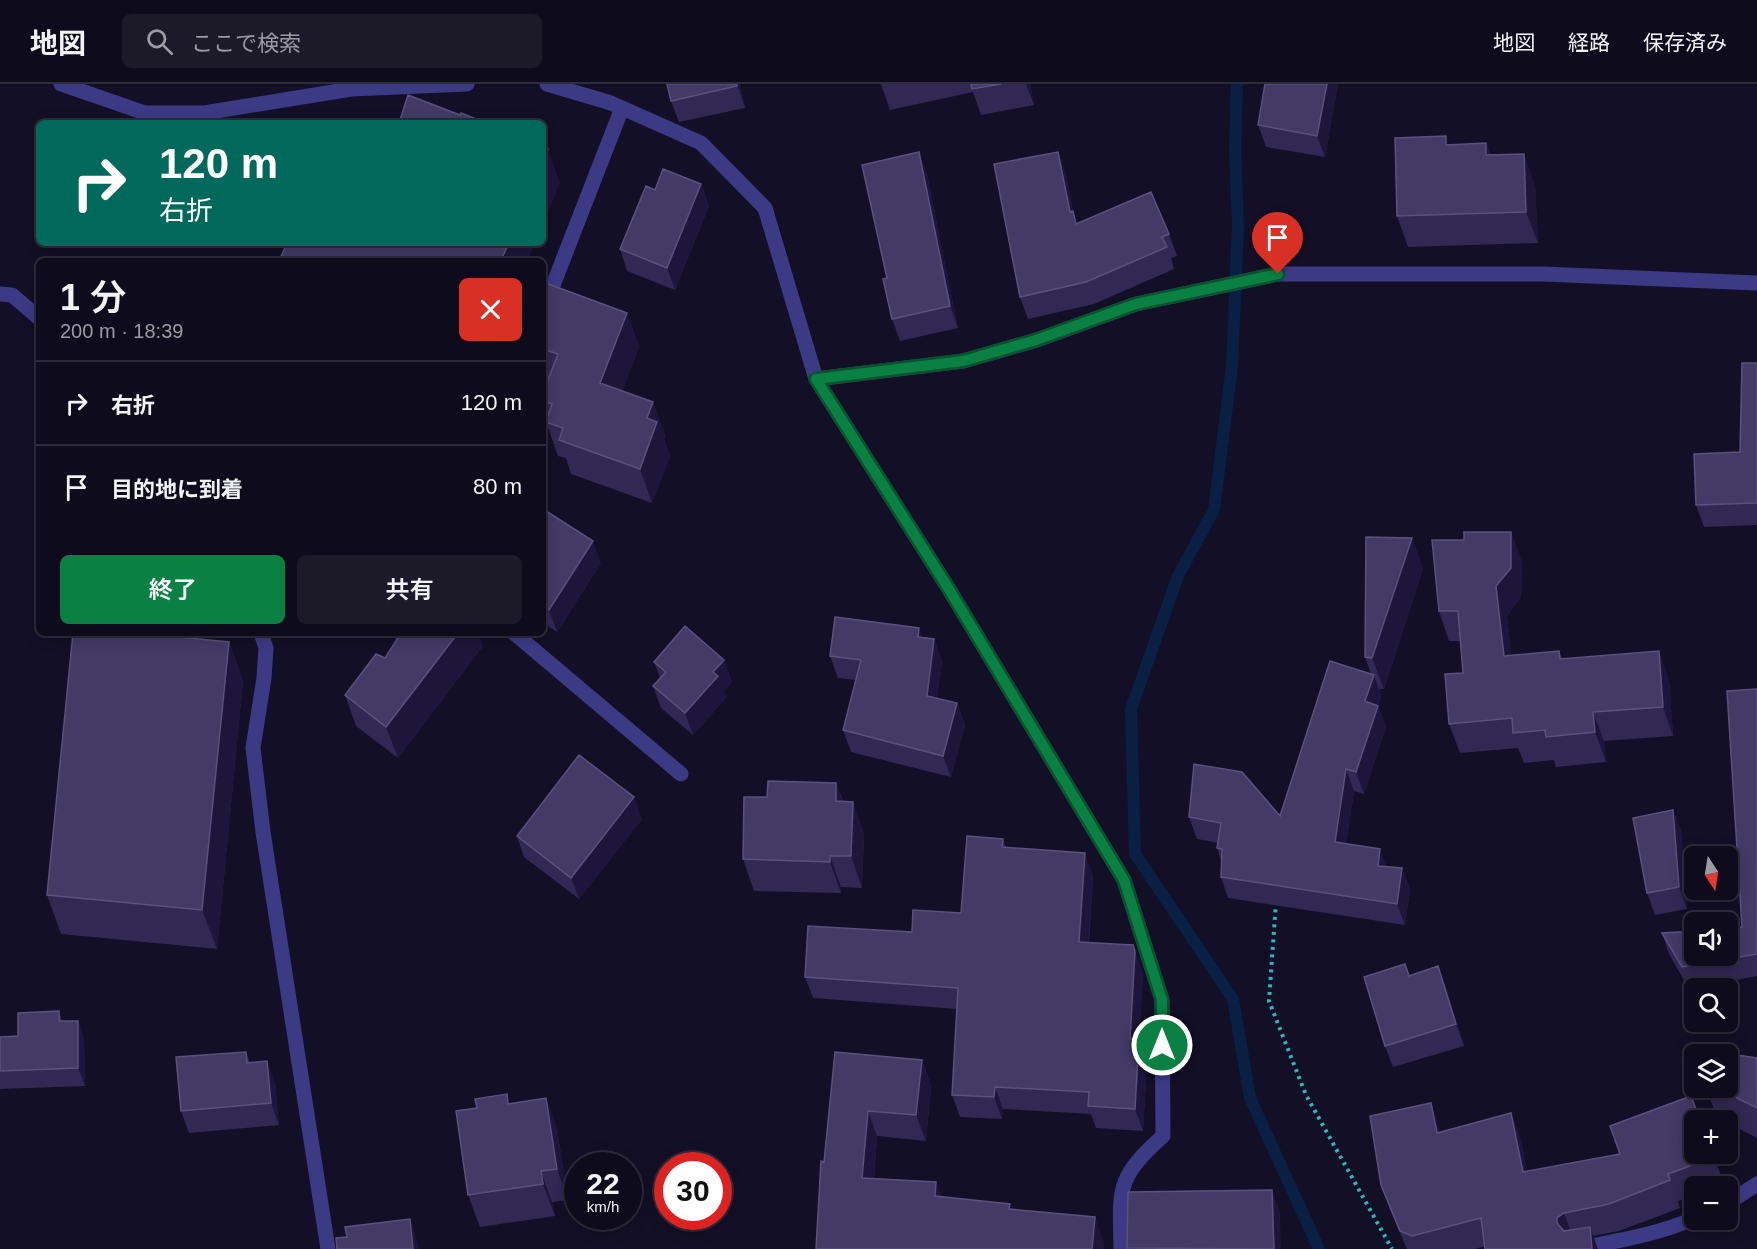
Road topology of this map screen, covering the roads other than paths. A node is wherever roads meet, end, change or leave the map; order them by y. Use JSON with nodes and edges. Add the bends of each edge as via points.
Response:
{"nodes":[{"id":1,"x":61,"y":84,"type":"edge"},
{"id":2,"x":467,"y":84,"type":"edge"},
{"id":3,"x":546,"y":84,"type":"edge"},
{"id":4,"x":622,"y":108,"type":"junction"},
{"id":5,"x":1757,"y":283,"type":"edge"},
{"id":6,"x":0,"y":294,"type":"edge"},
{"id":7,"x":546,"y":302,"type":"edge"},
{"id":8,"x":36,"y":316,"type":"edge"},
{"id":9,"x":816,"y":379,"type":"junction"},
{"id":10,"x":262,"y":636,"type":"edge"},
{"id":11,"x":518,"y":636,"type":"edge"},
{"id":12,"x":681,"y":774,"type":"dead end"},
{"id":13,"x":1757,"y":1184,"type":"edge"},
{"id":14,"x":1738,"y":1196,"type":"edge"},
{"id":15,"x":1684,"y":1223,"type":"edge"},
{"id":16,"x":328,"y":1249,"type":"edge"},
{"id":17,"x":1121,"y":1249,"type":"edge"},
{"id":18,"x":1576,"y":1249,"type":"edge"}],
"edges":[{"from":1,"to":2,"type":"street","via":[[145,113],[204,113],[351,89]]},
{"from":3,"to":4,"type":"street"},
{"from":4,"to":7,"type":"street"},
{"from":4,"to":9,"type":"street","via":[[701,143],[765,208]]},
{"from":5,"to":9,"type":"street","via":[[1543,274],[1278,274],[1136,304],[963,361]]},
{"from":6,"to":8,"type":"street","via":[[12,296]]},
{"from":9,"to":17,"type":"street","via":[[947,586],[1124,880],[1162,1000],[1163,1136],[1136,1160],[1120,1190]]},
{"from":10,"to":16,"type":"street","via":[[266,648],[264,678],[253,748]]},
{"from":11,"to":12,"type":"street"},
{"from":13,"to":14,"type":"street"},
{"from":15,"to":18,"type":"street"}]}
